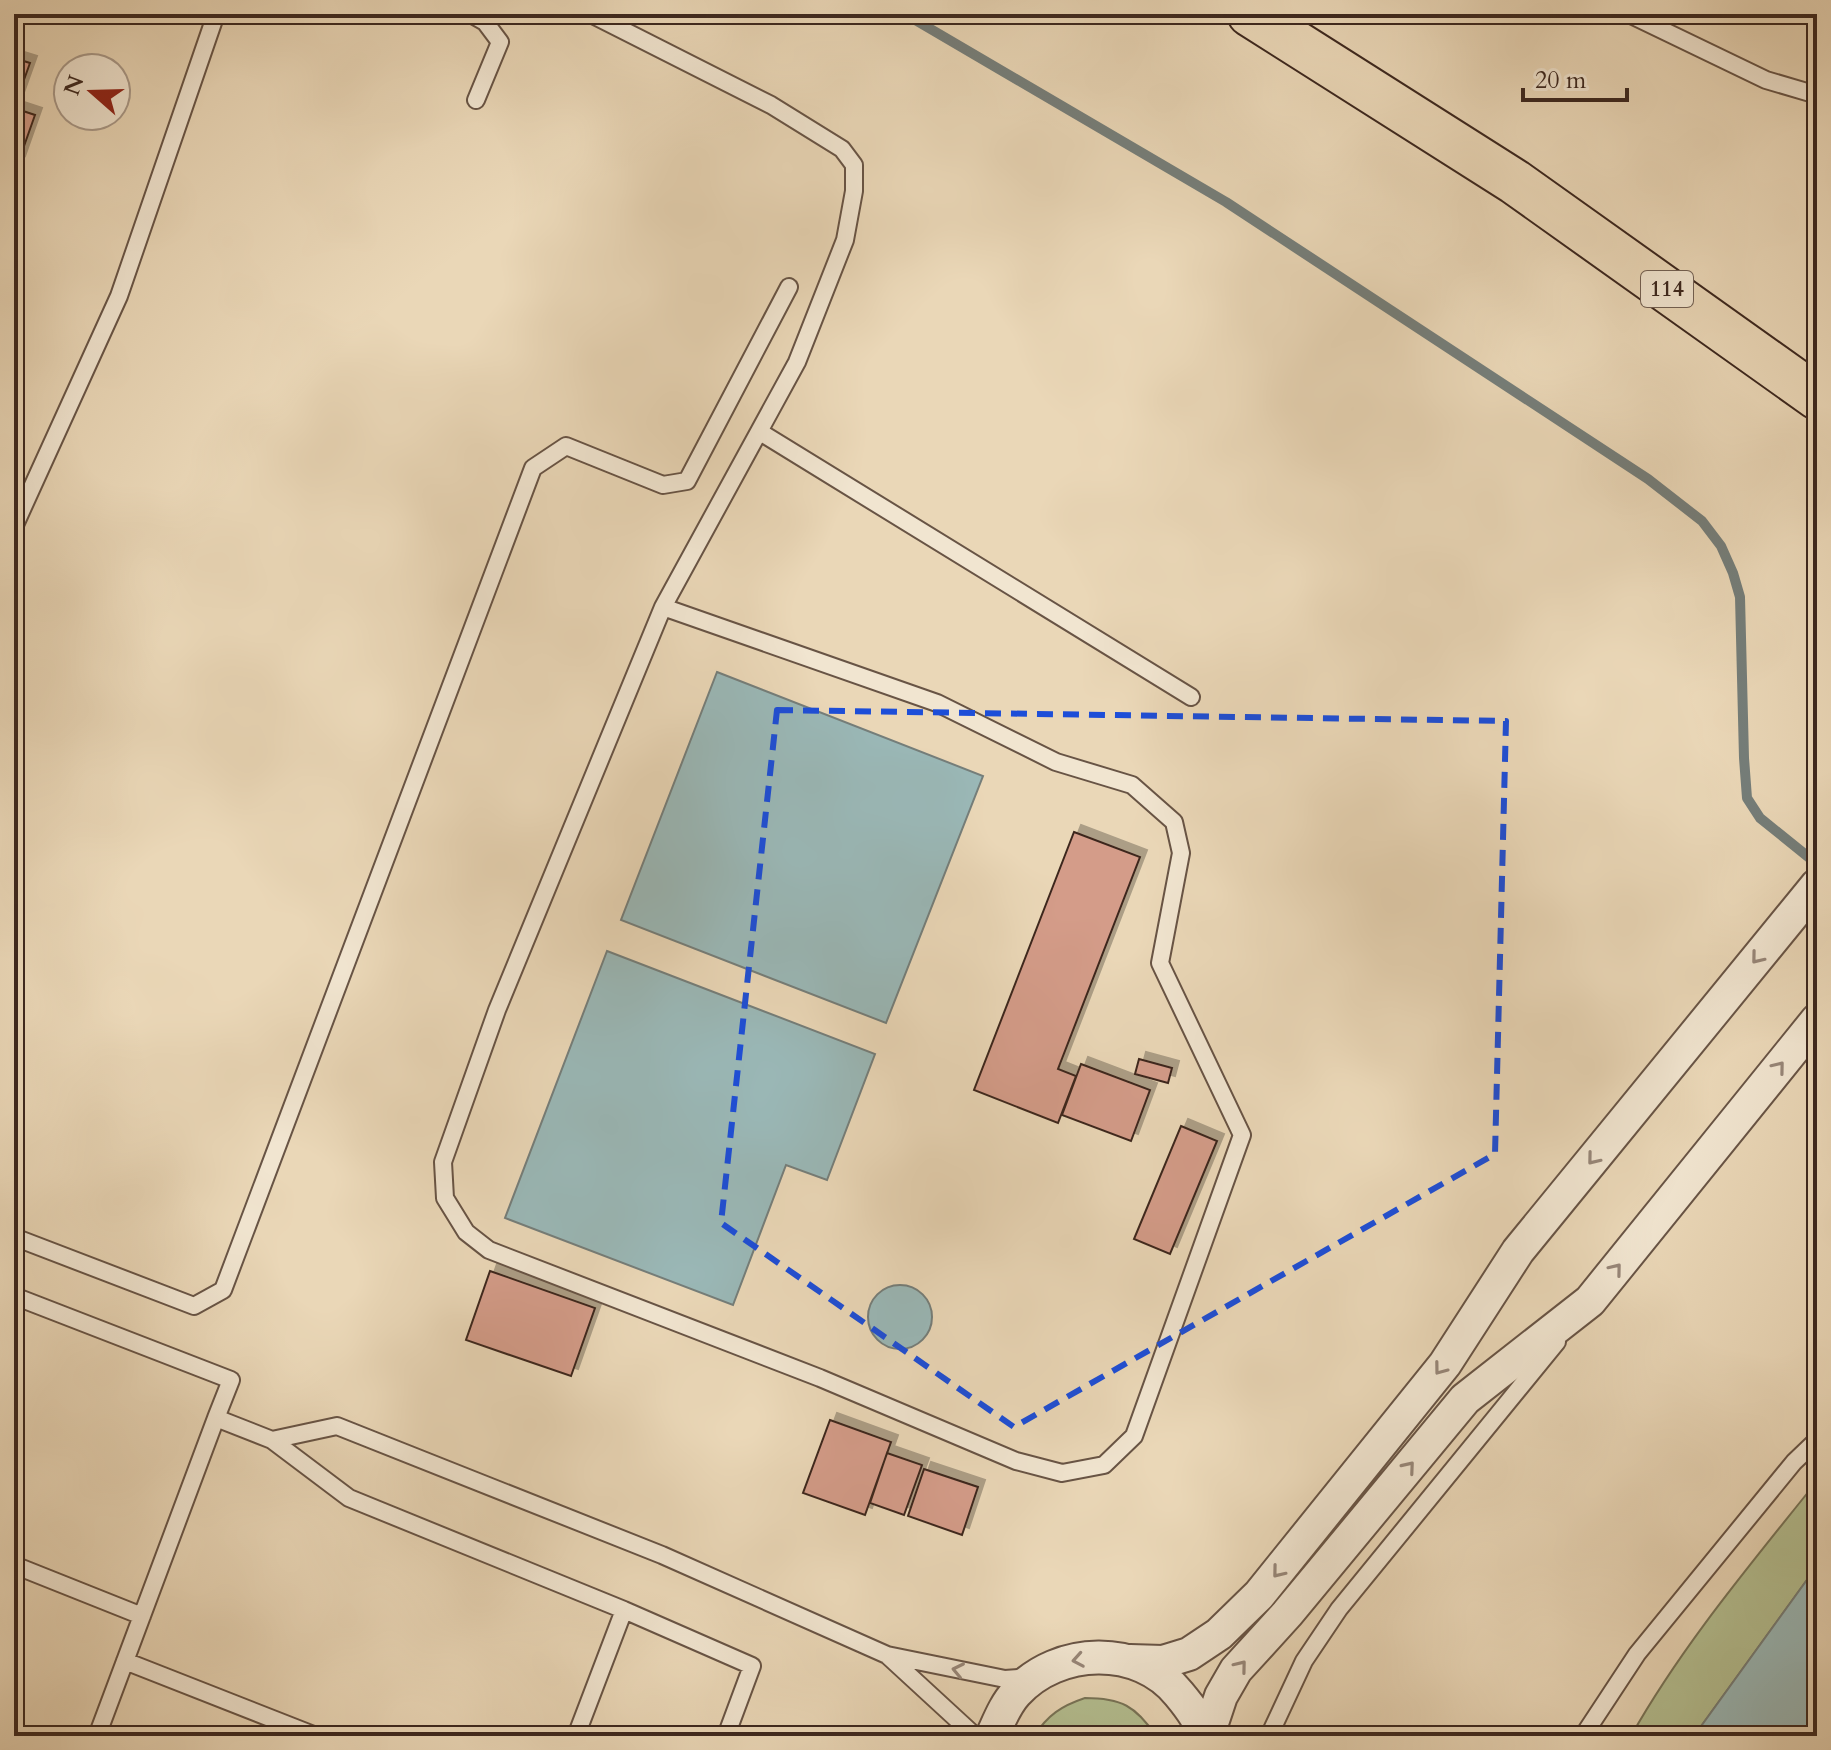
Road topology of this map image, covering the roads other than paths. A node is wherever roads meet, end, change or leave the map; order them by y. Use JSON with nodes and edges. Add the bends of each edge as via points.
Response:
{"nodes":[{"id":1,"x":216,"y":14,"type":"edge"},
{"id":2,"x":471,"y":14,"type":"edge"},
{"id":3,"x":591,"y":14,"type":"edge"},
{"id":4,"x":1250,"y":14,"type":"edge"},
{"id":5,"x":1629,"y":14,"type":"edge"},
{"id":6,"x":1817,"y":95,"type":"edge"},
{"id":7,"x":476,"y":100,"type":"dead end"},
{"id":8,"x":789,"y":287,"type":"dead end"},
{"id":9,"x":1817,"y":397,"type":"edge"},
{"id":10,"x":760,"y":432,"type":"junction"},
{"id":11,"x":14,"y":527,"type":"edge"},
{"id":12,"x":663,"y":607,"type":"junction"},
{"id":13,"x":1191,"y":697,"type":"dead end"},
{"id":14,"x":1812,"y":891,"type":"edge"},
{"id":15,"x":1817,"y":1020,"type":"edge"},
{"id":16,"x":14,"y":1237,"type":"edge"},
{"id":17,"x":14,"y":1296,"type":"edge"},
{"id":18,"x":1590,"y":1301,"type":"junction"},
{"id":19,"x":216,"y":1418,"type":"junction"},
{"id":20,"x":272,"y":1440,"type":"junction"},
{"id":21,"x":1817,"y":1440,"type":"edge"},
{"id":22,"x":14,"y":1565,"type":"edge"},
{"id":23,"x":624,"y":1610,"type":"junction"},
{"id":24,"x":142,"y":1616,"type":"junction"},
{"id":25,"x":887,"y":1655,"type":"junction"},
{"id":26,"x":125,"y":1661,"type":"junction"},
{"id":27,"x":1130,"y":1661,"type":"junction"},
{"id":28,"x":1035,"y":1677,"type":"junction"},
{"id":29,"x":97,"y":1736,"type":"edge"},
{"id":30,"x":316,"y":1736,"type":"edge"},
{"id":31,"x":576,"y":1736,"type":"edge"},
{"id":32,"x":726,"y":1736,"type":"edge"},
{"id":33,"x":975,"y":1736,"type":"edge"},
{"id":34,"x":992,"y":1736,"type":"edge"},
{"id":35,"x":1207,"y":1736,"type":"edge"},
{"id":36,"x":1269,"y":1736,"type":"edge"},
{"id":37,"x":1583,"y":1736,"type":"edge"}],
"edges":[{"from":1,"to":11,"type":"lane","via":[[119,296]]},
{"from":2,"to":7,"type":"lane","via":[[500,42]]},
{"from":3,"to":10,"type":"lane","via":[[771,105],[842,149],[854,165],[845,240],[797,362]]},
{"from":4,"to":9,"type":"main road","number":"114","via":[[1515,182]]},
{"from":5,"to":6,"type":"lane","via":[[1766,80]]},
{"from":8,"to":16,"type":"lane","via":[[687,481],[663,485],[566,446],[533,468],[223,1290],[194,1306]]},
{"from":10,"to":12,"type":"lane"},
{"from":10,"to":13,"type":"lane"},
{"from":12,"to":12,"type":"lane","via":[[497,1010],[443,1162],[445,1198],[466,1232],[489,1250],[820,1378],[1016,1461],[1062,1473],[1104,1465],[1134,1436],[1242,1135],[1160,963],[1181,853],[1174,822],[1132,785],[1056,762],[937,703]]},
{"from":14,"to":27,"type":"street","one_way":true,"via":[[1518,1251],[1445,1364],[1259,1595],[1219,1634],[1189,1654],[1163,1662]]},
{"from":18,"to":15,"type":"street","one_way":true},
{"from":17,"to":19,"type":"lane","via":[[231,1380]]},
{"from":35,"to":18,"type":"street","one_way":true,"via":[[1236,1670],[1465,1399]]},
{"from":18,"to":36,"type":"lane","via":[[1339,1609],[1304,1661]]},
{"from":19,"to":20,"type":"lane"},
{"from":19,"to":24,"type":"lane"},
{"from":20,"to":23,"type":"lane","via":[[349,1498]]},
{"from":20,"to":25,"type":"lane","via":[[337,1426],[662,1555]]},
{"from":21,"to":37,"type":"lane","via":[[1637,1654]]},
{"from":22,"to":24,"type":"lane"},
{"from":23,"to":31,"type":"lane"},
{"from":23,"to":32,"type":"lane","via":[[752,1666]]},
{"from":24,"to":26,"type":"lane"},
{"from":28,"to":25,"type":"lane","one_way":true,"via":[[1005,1679]]},
{"from":25,"to":33,"type":"lane"},
{"from":26,"to":29,"type":"lane"},
{"from":26,"to":30,"type":"lane"},
{"from":27,"to":28,"type":"street","one_way":true,"via":[[1080,1658]]},
{"from":27,"to":35,"type":"street","via":[[1174,1687]]},
{"from":28,"to":34,"type":"street","via":[[1016,1693]]}]}
